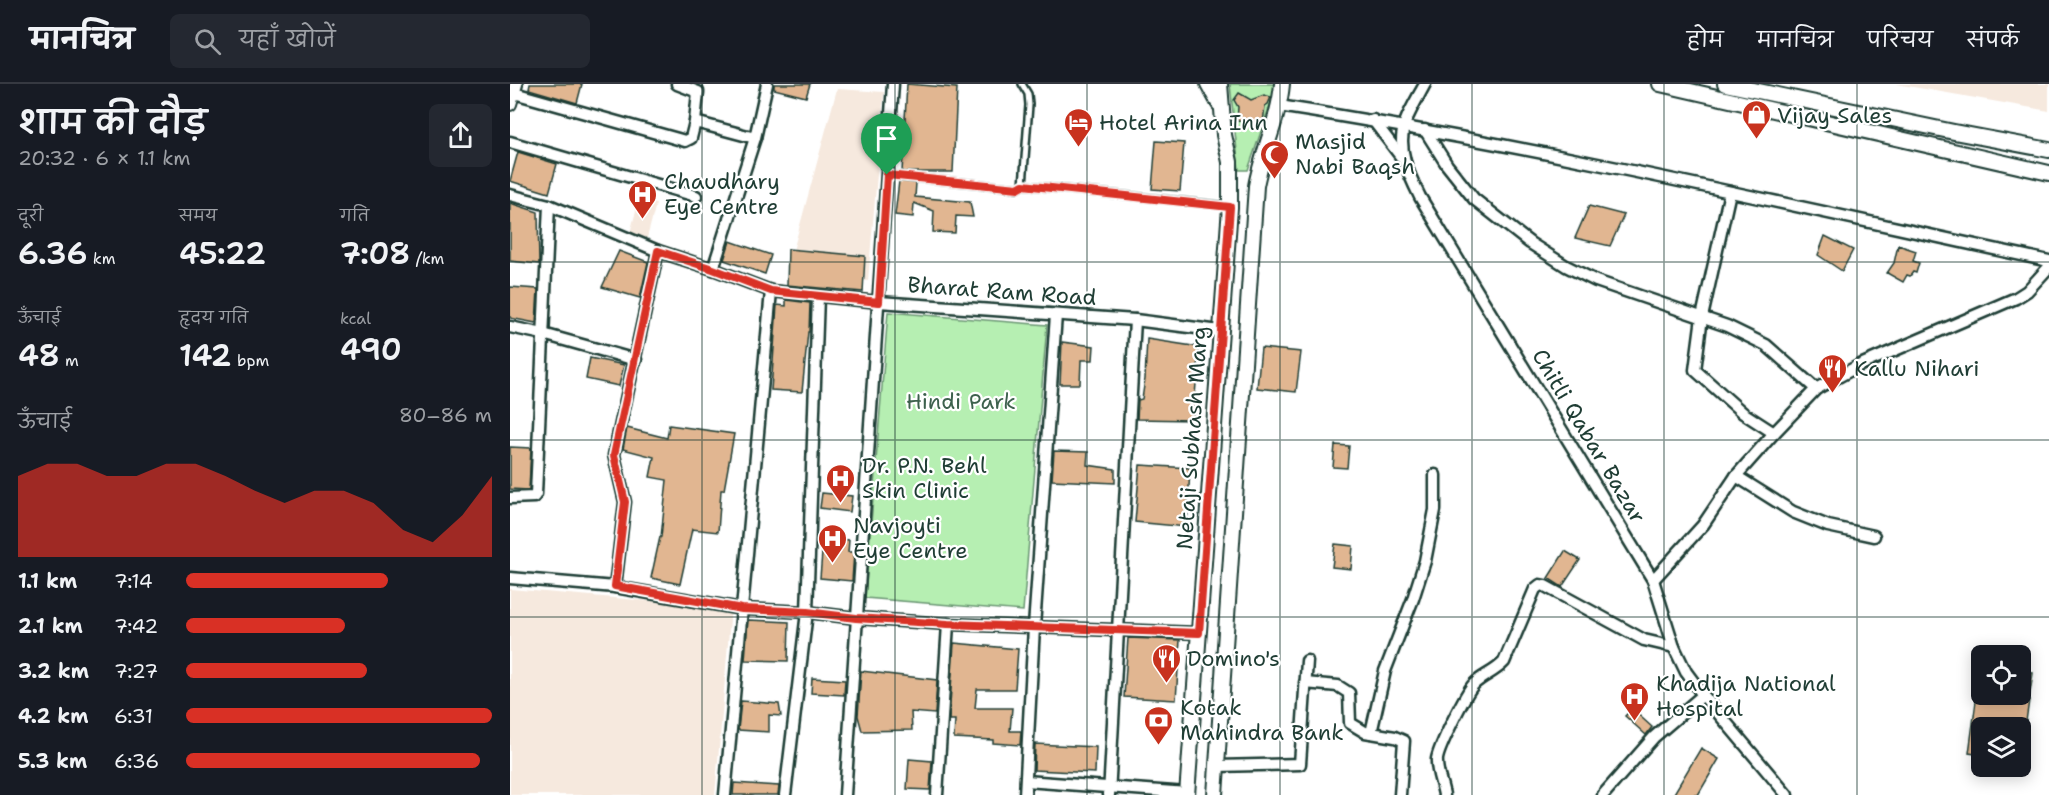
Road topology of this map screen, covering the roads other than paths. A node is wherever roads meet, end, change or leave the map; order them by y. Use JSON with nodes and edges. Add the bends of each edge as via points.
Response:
{"nodes":[{"id":1,"x":677,"y":84,"type":"edge"},
{"id":2,"x":767,"y":84,"type":"edge"},
{"id":3,"x":893,"y":84,"type":"edge"},
{"id":4,"x":1023,"y":84,"type":"edge"},
{"id":5,"x":1208,"y":84,"type":"edge"},
{"id":6,"x":1220,"y":84,"type":"edge"},
{"id":7,"x":1282,"y":84,"type":"edge"},
{"id":8,"x":1425,"y":84,"type":"edge"},
{"id":9,"x":1660,"y":84,"type":"edge"},
{"id":10,"x":1725,"y":84,"type":"edge"},
{"id":11,"x":513,"y":94,"type":"edge"},
{"id":12,"x":1279,"y":106,"type":"junction"},
{"id":13,"x":1221,"y":108,"type":"junction"},
{"id":14,"x":1373,"y":120,"type":"junction"},
{"id":15,"x":695,"y":122,"type":"junction"},
{"id":16,"x":1404,"y":125,"type":"junction"},
{"id":17,"x":1425,"y":130,"type":"junction"},
{"id":18,"x":755,"y":138,"type":"junction"},
{"id":19,"x":510,"y":142,"type":"edge"},
{"id":20,"x":2049,"y":150,"type":"edge"},
{"id":21,"x":1405,"y":162,"type":"junction"},
{"id":22,"x":2049,"y":173,"type":"edge"},
{"id":23,"x":887,"y":175,"type":"junction"},
{"id":24,"x":1023,"y":185,"type":"junction"},
{"id":25,"x":1730,"y":192,"type":"junction"},
{"id":26,"x":510,"y":195,"type":"edge"},
{"id":27,"x":696,"y":196,"type":"dead end"},
{"id":28,"x":549,"y":205,"type":"junction"},
{"id":29,"x":1230,"y":207,"type":"junction"},
{"id":30,"x":658,"y":251,"type":"junction"},
{"id":31,"x":2049,"y":261,"type":"edge"},
{"id":32,"x":2049,"y":267,"type":"edge"},
{"id":33,"x":713,"y":269,"type":"junction"},
{"id":34,"x":771,"y":291,"type":"junction"},
{"id":35,"x":818,"y":296,"type":"junction"},
{"id":36,"x":879,"y":302,"type":"junction"},
{"id":37,"x":1056,"y":315,"type":"junction"},
{"id":38,"x":1702,"y":318,"type":"junction"},
{"id":39,"x":1135,"y":321,"type":"junction"},
{"id":40,"x":510,"y":327,"type":"edge"},
{"id":41,"x":1220,"y":331,"type":"junction"},
{"id":42,"x":543,"y":334,"type":"junction"},
{"id":43,"x":636,"y":360,"type":"junction"},
{"id":44,"x":1816,"y":389,"type":"junction"},
{"id":45,"x":1774,"y":433,"type":"junction"},
{"id":46,"x":1435,"y":475,"type":"dead end"},
{"id":47,"x":1736,"y":476,"type":"junction"},
{"id":48,"x":510,"y":498,"type":"edge"},
{"id":49,"x":1874,"y":536,"type":"dead end"},
{"id":50,"x":510,"y":578,"type":"edge"},
{"id":51,"x":1653,"y":580,"type":"junction"},
{"id":52,"x":615,"y":586,"type":"junction"},
{"id":53,"x":742,"y":609,"type":"junction"},
{"id":54,"x":807,"y":612,"type":"junction"},
{"id":55,"x":856,"y":618,"type":"junction"},
{"id":56,"x":948,"y":624,"type":"junction"},
{"id":57,"x":1034,"y":627,"type":"junction"},
{"id":58,"x":1119,"y":630,"type":"junction"},
{"id":59,"x":1199,"y":633,"type":"junction"},
{"id":60,"x":1674,"y":647,"type":"junction"},
{"id":61,"x":1307,"y":661,"type":"dead end"},
{"id":62,"x":1305,"y":683,"type":"junction"},
{"id":63,"x":1703,"y":695,"type":"junction"},
{"id":64,"x":1371,"y":733,"type":"junction"},
{"id":65,"x":1217,"y":766,"type":"junction"},
{"id":66,"x":1026,"y":781,"type":"junction"},
{"id":67,"x":1110,"y":791,"type":"edge"},
{"id":68,"x":1187,"y":794,"type":"edge"},
{"id":69,"x":725,"y":795,"type":"edge"},
{"id":70,"x":785,"y":795,"type":"edge"},
{"id":71,"x":845,"y":795,"type":"edge"},
{"id":72,"x":938,"y":795,"type":"edge"},
{"id":73,"x":1025,"y":795,"type":"edge"},
{"id":74,"x":1215,"y":795,"type":"edge"},
{"id":75,"x":1400,"y":795,"type":"edge"},
{"id":76,"x":1444,"y":795,"type":"edge"},
{"id":77,"x":1603,"y":795,"type":"edge"},
{"id":78,"x":1787,"y":795,"type":"edge"}],
"edges":[{"from":1,"to":15,"type":"street","via":[[698,92]]},
{"from":2,"to":18,"type":"street"},
{"from":3,"to":23,"type":"street"},
{"from":4,"to":24,"type":"lane","via":[[1029,105]]},
{"from":5,"to":13,"type":"main road"},
{"from":6,"to":13,"type":"main road","name":"Netaji Subhash Marg"},
{"from":7,"to":12,"type":"main road","name":"Netaji Subhash Marg"},
{"from":8,"to":16,"type":"street","name":"Chitli Qabar Bazar"},
{"from":9,"to":22,"type":"main road"},
{"from":10,"to":20,"type":"main road"},
{"from":11,"to":15,"type":"street","via":[[678,140],[689,140]]},
{"from":12,"to":14,"type":"street"},
{"from":12,"to":65,"type":"main road","name":"Netaji Subhash Marg","via":[[1256,186]]},
{"from":13,"to":29,"type":"main road","name":"Netaji Subhash Marg","via":[[1230,162]]},
{"from":14,"to":16,"type":"street"},
{"from":14,"to":21,"type":"street"},
{"from":15,"to":18,"type":"street"},
{"from":16,"to":17,"type":"street"},
{"from":16,"to":21,"type":"street","name":"Chitli Qabar Bazar"},
{"from":17,"to":25,"type":"street"},
{"from":17,"to":38,"type":"street","via":[[1474,199],[1530,243],[1596,281]]},
{"from":18,"to":33,"type":"street"},
{"from":19,"to":27,"type":"street"},
{"from":21,"to":51,"type":"street","name":"Chitli Qabar Bazar","via":[[1420,197]]},
{"from":23,"to":24,"type":"lane","via":[[1018,188]]},
{"from":23,"to":36,"type":"street"},
{"from":24,"to":29,"type":"lane"},
{"from":25,"to":31,"type":"street"},
{"from":25,"to":38,"type":"street"},
{"from":26,"to":28,"type":"street","name":"Bharat Ram Road"},
{"from":28,"to":30,"type":"street","name":"Bharat Ram Road"},
{"from":28,"to":42,"type":"street"},
{"from":29,"to":41,"type":"main road","name":"Netaji Subhash Marg"},
{"from":30,"to":33,"type":"street","name":"Bharat Ram Road"},
{"from":30,"to":43,"type":"street"},
{"from":32,"to":44,"type":"street","via":[[2016,298],[1858,366]]},
{"from":33,"to":34,"type":"street","name":"Bharat Ram Road"},
{"from":34,"to":35,"type":"street","name":"Bharat Ram Road"},
{"from":34,"to":53,"type":"street"},
{"from":35,"to":36,"type":"street","name":"Bharat Ram Road"},
{"from":35,"to":54,"type":"street"},
{"from":36,"to":37,"type":"street","name":"Bharat Ram Road"},
{"from":36,"to":55,"type":"street"},
{"from":37,"to":39,"type":"street","name":"Bharat Ram Road"},
{"from":37,"to":57,"type":"street"},
{"from":38,"to":44,"type":"street","via":[[1766,345]]},
{"from":38,"to":45,"type":"street","via":[[1695,370],[1743,413]]},
{"from":39,"to":41,"type":"street","name":"Bharat Ram Road"},
{"from":39,"to":58,"type":"street"},
{"from":40,"to":42,"type":"street"},
{"from":41,"to":59,"type":"main road","name":"Netaji Subhash Marg"},
{"from":42,"to":43,"type":"street"},
{"from":42,"to":48,"type":"street","via":[[536,494],[530,498]]},
{"from":43,"to":52,"type":"street","via":[[614,455],[625,502]]},
{"from":44,"to":45,"type":"street"},
{"from":45,"to":47,"type":"street"},
{"from":46,"to":64,"type":"street","via":[[1435,510],[1425,561],[1385,671]]},
{"from":47,"to":49,"type":"street","via":[[1793,512],[1828,526]]},
{"from":47,"to":51,"type":"street","via":[[1703,525]]},
{"from":50,"to":52,"type":"street"},
{"from":51,"to":60,"type":"street","name":"Chitli Qabar Bazar"},
{"from":52,"to":53,"type":"street"},
{"from":53,"to":54,"type":"street"},
{"from":53,"to":69,"type":"street"},
{"from":54,"to":55,"type":"street"},
{"from":54,"to":70,"type":"street"},
{"from":55,"to":56,"type":"street"},
{"from":55,"to":71,"type":"street"},
{"from":56,"to":57,"type":"street"},
{"from":56,"to":72,"type":"street"},
{"from":57,"to":58,"type":"street"},
{"from":57,"to":66,"type":"street"},
{"from":58,"to":59,"type":"street"},
{"from":58,"to":67,"type":"street"},
{"from":59,"to":68,"type":"main road","name":"Netaji Subhash Marg"},
{"from":60,"to":63,"type":"street","name":"Chitli Qabar Bazar"},
{"from":60,"to":76,"type":"street","via":[[1644,640],[1540,585],[1504,662],[1471,686],[1440,748],[1438,773]]},
{"from":61,"to":62,"type":"street"},
{"from":62,"to":64,"type":"street","via":[[1338,686],[1349,693],[1350,723]]},
{"from":62,"to":65,"type":"street","via":[[1300,764]]},
{"from":63,"to":77,"type":"street","via":[[1654,737]]},
{"from":63,"to":78,"type":"street","name":"Chitli Qabar Bazar"},
{"from":64,"to":75,"type":"street","via":[[1404,741]]},
{"from":65,"to":74,"type":"main road","name":"Netaji Subhash Marg"},
{"from":66,"to":67,"type":"street"},
{"from":66,"to":73,"type":"street"},
{"from":67,"to":68,"type":"street"}]}
